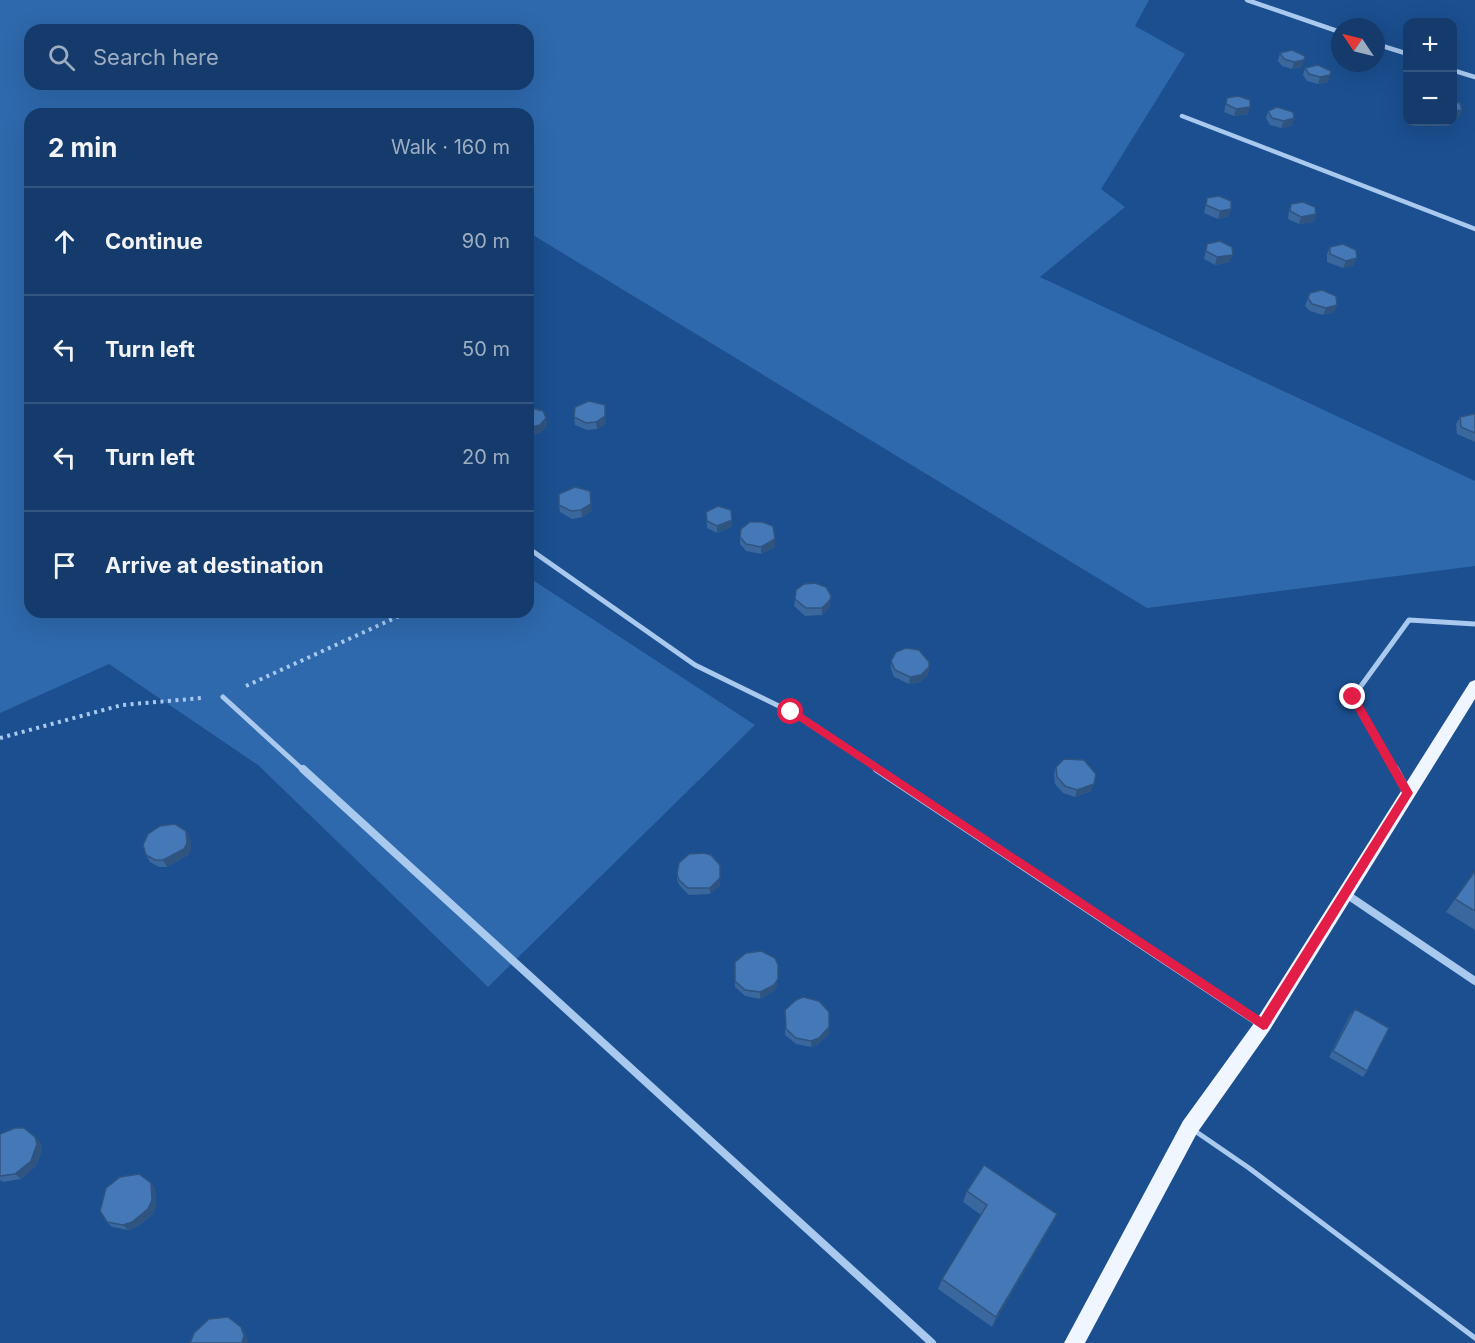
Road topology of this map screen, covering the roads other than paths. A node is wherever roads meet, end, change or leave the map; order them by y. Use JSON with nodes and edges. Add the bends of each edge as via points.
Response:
{"nodes":[{"id":1,"x":1247,"y":0,"type":"edge"},
{"id":2,"x":1331,"y":29,"type":"edge"},
{"id":3,"x":1385,"y":47,"type":"edge"},
{"id":4,"x":1403,"y":53,"type":"edge"},
{"id":5,"x":1457,"y":72,"type":"edge"},
{"id":6,"x":1475,"y":77,"type":"edge"},
{"id":7,"x":1182,"y":116,"type":"dead end"},
{"id":8,"x":1475,"y":229,"type":"edge"},
{"id":9,"x":534,"y":552,"type":"edge"},
{"id":10,"x":1475,"y":624,"type":"edge"},
{"id":11,"x":1473,"y":693,"type":"edge"},
{"id":12,"x":224,"y":697,"type":"dead end"},
{"id":13,"x":1408,"y":793,"type":"junction"},
{"id":14,"x":1345,"y":893,"type":"junction"},
{"id":15,"x":1475,"y":981,"type":"edge"},
{"id":16,"x":1263,"y":1025,"type":"junction"},
{"id":17,"x":1190,"y":1127,"type":"junction"},
{"id":18,"x":1475,"y":1338,"type":"edge"},
{"id":19,"x":933,"y":1343,"type":"edge"},
{"id":20,"x":1074,"y":1343,"type":"edge"}],
"edges":[{"from":1,"to":2,"type":"street"},
{"from":3,"to":4,"type":"street"},
{"from":5,"to":6,"type":"street"},
{"from":7,"to":8,"type":"street"},
{"from":9,"to":16,"type":"street","via":[[695,665],[791,712]]},
{"from":10,"to":13,"type":"street","via":[[1409,620],[1353,697]]},
{"from":11,"to":13,"type":"main road"},
{"from":12,"to":19,"type":"street"},
{"from":13,"to":14,"type":"main road"},
{"from":14,"to":15,"type":"street"},
{"from":14,"to":16,"type":"main road"},
{"from":16,"to":17,"type":"main road"},
{"from":17,"to":18,"type":"lane"},
{"from":17,"to":20,"type":"main road"}]}
